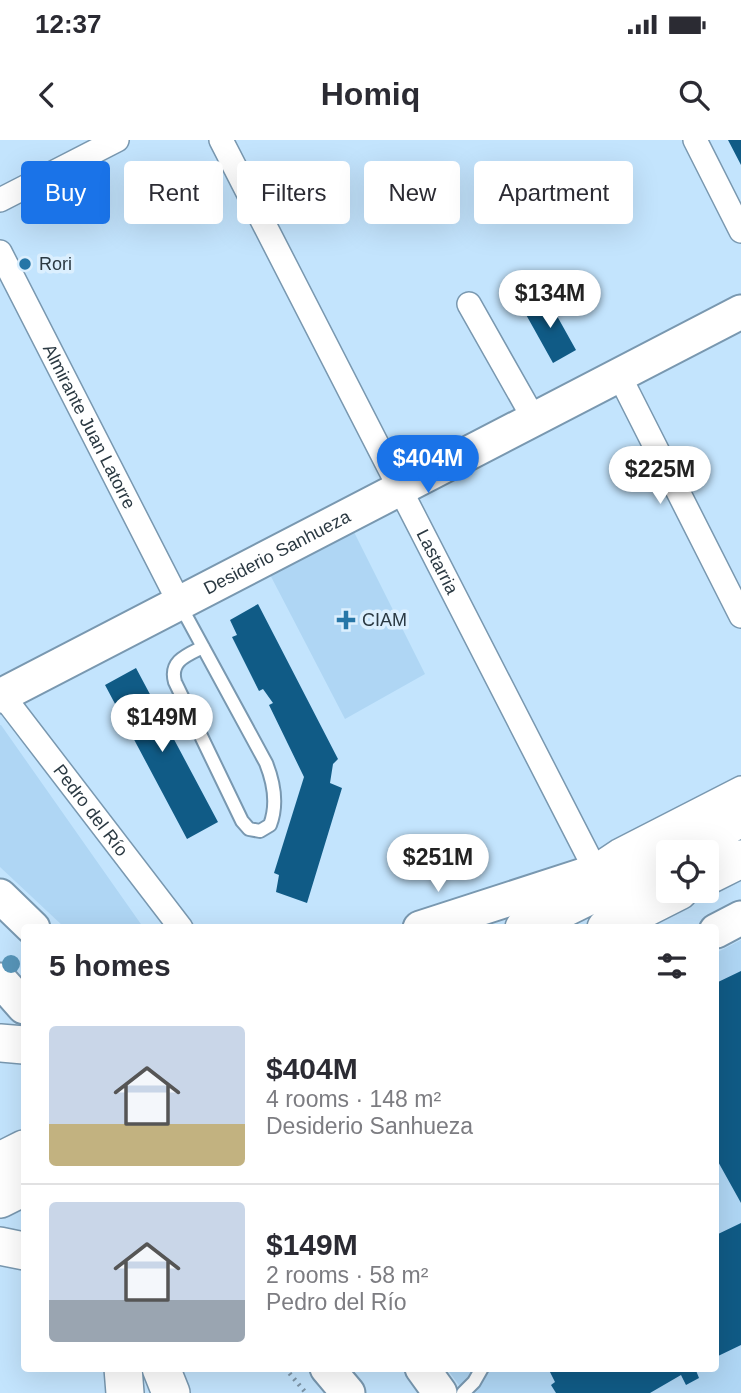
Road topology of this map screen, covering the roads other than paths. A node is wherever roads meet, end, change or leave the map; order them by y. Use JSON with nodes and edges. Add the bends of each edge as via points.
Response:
{"nodes":[{"id":1,"x":117,"y":140,"type":"edge"},
{"id":2,"x":220,"y":140,"type":"edge"},
{"id":3,"x":695,"y":140,"type":"edge"},
{"id":4,"x":0,"y":200,"type":"edge"},
{"id":5,"x":741,"y":231,"type":"edge"},
{"id":6,"x":0,"y":251,"type":"edge"},
{"id":7,"x":469,"y":304,"type":"dead end"},
{"id":8,"x":741,"y":312,"type":"edge"},
{"id":9,"x":619,"y":375,"type":"junction"},
{"id":10,"x":534,"y":419,"type":"junction"},
{"id":11,"x":400,"y":489,"type":"junction"},
{"id":12,"x":179,"y":602,"type":"junction"},
{"id":13,"x":741,"y":616,"type":"edge"},
{"id":14,"x":203,"y":647,"type":"junction"},
{"id":15,"x":1,"y":694,"type":"edge"},
{"id":16,"x":741,"y":788,"type":"edge"},
{"id":17,"x":727,"y":825,"type":"edge"},
{"id":18,"x":699,"y":840,"type":"edge"},
{"id":19,"x":741,"y":859,"type":"edge"},
{"id":20,"x":656,"y":863,"type":"edge"},
{"id":21,"x":719,"y":870,"type":"edge"},
{"id":22,"x":596,"y":871,"type":"junction"},
{"id":23,"x":0,"y":896,"type":"edge"},
{"id":24,"x":656,"y":903,"type":"edge"},
{"id":25,"x":741,"y":918,"type":"edge"},
{"id":26,"x":29,"y":924,"type":"edge"},
{"id":27,"x":178,"y":924,"type":"edge"},
{"id":28,"x":432,"y":924,"type":"edge"},
{"id":29,"x":532,"y":924,"type":"edge"},
{"id":30,"x":614,"y":924,"type":"edge"},
{"id":31,"x":719,"y":929,"type":"edge"},
{"id":32,"x":0,"y":980,"type":"edge"},
{"id":33,"x":21,"y":1004,"type":"edge"},
{"id":34,"x":0,"y":1043,"type":"edge"},
{"id":35,"x":21,"y":1045,"type":"edge"},
{"id":36,"x":21,"y":1150,"type":"edge"},
{"id":37,"x":0,"y":1161,"type":"edge"},
{"id":38,"x":21,"y":1188,"type":"edge"},
{"id":39,"x":0,"y":1199,"type":"edge"},
{"id":40,"x":0,"y":1246,"type":"edge"},
{"id":41,"x":21,"y":1250,"type":"edge"},
{"id":42,"x":123,"y":1372,"type":"edge"},
{"id":43,"x":163,"y":1372,"type":"edge"},
{"id":44,"x":330,"y":1372,"type":"edge"},
{"id":45,"x":480,"y":1372,"type":"edge"},
{"id":46,"x":125,"y":1393,"type":"edge"},
{"id":47,"x":171,"y":1393,"type":"edge"},
{"id":48,"x":348,"y":1393,"type":"edge"},
{"id":49,"x":463,"y":1393,"type":"edge"}],
"edges":[{"from":1,"to":4,"type":"street"},
{"from":2,"to":11,"type":"street","name":"Lastarria"},
{"from":3,"to":5,"type":"street"},
{"from":6,"to":12,"type":"street","name":"Almirante Juan Latorre"},
{"from":7,"to":10,"type":"street"},
{"from":8,"to":9,"type":"street","name":"Desiderio Sanhueza"},
{"from":9,"to":10,"type":"street","name":"Desiderio Sanhueza"},
{"from":9,"to":13,"type":"street"},
{"from":10,"to":11,"type":"street","name":"Desiderio Sanhueza"},
{"from":11,"to":12,"type":"street","name":"Desiderio Sanhueza"},
{"from":11,"to":22,"type":"street","name":"Lastarria"},
{"from":12,"to":14,"type":"lane"},
{"from":12,"to":15,"type":"street","name":"Desiderio Sanhueza"},
{"from":14,"to":14,"type":"lane","via":[[270,772],[274,810],[270,825],[260,831],[249,829],[242,821],[173,677],[177,662]]},
{"from":15,"to":27,"type":"street","name":"Pedro del Río"},
{"from":16,"to":22,"type":"street","via":[[618,851]]},
{"from":17,"to":18,"type":"main road"},
{"from":17,"to":22,"type":"main road"},
{"from":19,"to":21,"type":"main road"},
{"from":20,"to":29,"type":"main road"},
{"from":22,"to":28,"type":"street"},
{"from":23,"to":26,"type":"street"},
{"from":24,"to":30,"type":"main road"},
{"from":25,"to":31,"type":"street"},
{"from":32,"to":33,"type":"street"},
{"from":34,"to":35,"type":"main road"},
{"from":36,"to":37,"type":"main road"},
{"from":38,"to":39,"type":"main road"},
{"from":40,"to":41,"type":"main road"},
{"from":42,"to":46,"type":"main road"},
{"from":43,"to":47,"type":"main road"},
{"from":44,"to":48,"type":"street"},
{"from":45,"to":49,"type":"lane"}]}
